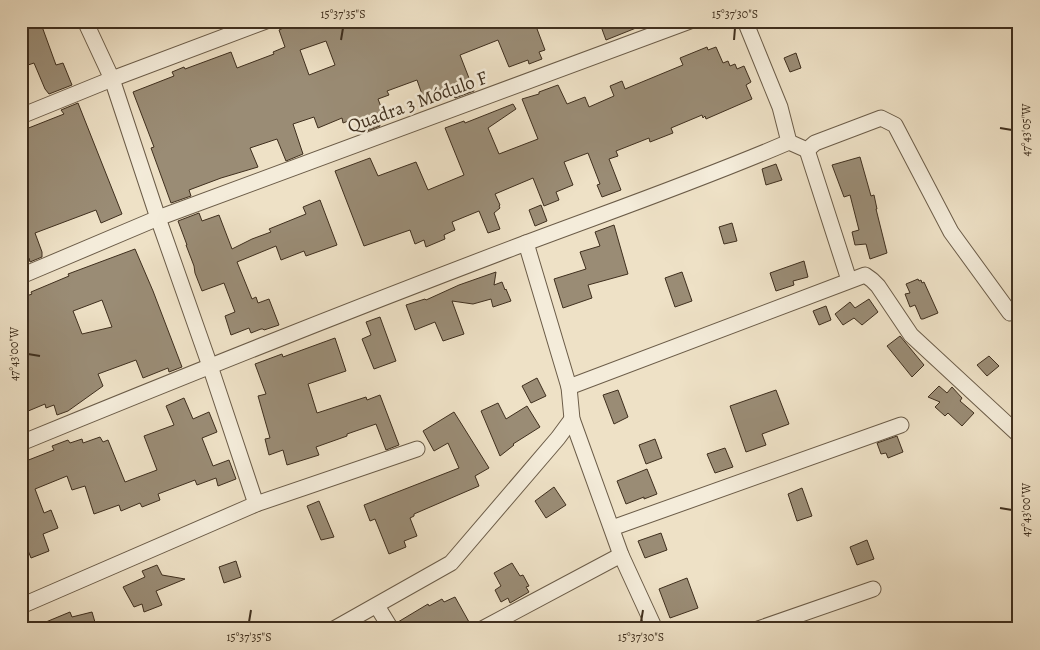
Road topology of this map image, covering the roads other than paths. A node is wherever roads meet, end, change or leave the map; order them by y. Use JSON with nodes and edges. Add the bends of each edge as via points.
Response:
{"nodes":[{"id":1,"x":85,"y":21,"type":"edge"},
{"id":2,"x":266,"y":21,"type":"edge"},
{"id":3,"x":690,"y":21,"type":"edge"},
{"id":4,"x":745,"y":21,"type":"edge"},
{"id":5,"x":112,"y":79,"type":"junction"},
{"id":6,"x":21,"y":116,"type":"edge"},
{"id":7,"x":789,"y":142,"type":"junction"},
{"id":8,"x":807,"y":150,"type":"junction"},
{"id":9,"x":158,"y":218,"type":"junction"},
{"id":10,"x":526,"y":243,"type":"junction"},
{"id":11,"x":21,"y":276,"type":"edge"},
{"id":12,"x":849,"y":280,"type":"junction"},
{"id":13,"x":1010,"y":313,"type":"dead end"},
{"id":14,"x":210,"y":366,"type":"junction"},
{"id":15,"x":569,"y":387,"type":"junction"},
{"id":16,"x":572,"y":419,"type":"junction"},
{"id":17,"x":901,"y":425,"type":"dead end"},
{"id":18,"x":1019,"y":435,"type":"edge"},
{"id":19,"x":21,"y":443,"type":"edge"},
{"id":20,"x":417,"y":449,"type":"dead end"},
{"id":21,"x":256,"y":504,"type":"junction"},
{"id":22,"x":612,"y":528,"type":"junction"},
{"id":23,"x":621,"y":555,"type":"junction"},
{"id":24,"x":873,"y":589,"type":"dead end"},
{"id":25,"x":21,"y":606,"type":"edge"},
{"id":26,"x":377,"y":606,"type":"junction"},
{"id":27,"x":334,"y":629,"type":"edge"},
{"id":28,"x":391,"y":629,"type":"edge"},
{"id":29,"x":482,"y":629,"type":"edge"},
{"id":30,"x":655,"y":629,"type":"edge"},
{"id":31,"x":758,"y":629,"type":"edge"}],
"edges":[{"from":1,"to":5,"type":"street"},
{"from":2,"to":5,"type":"street"},
{"from":3,"to":9,"type":"street","name":"Quadra 3 Módulo F"},
{"from":4,"to":7,"type":"street","via":[[780,107]]},
{"from":5,"to":6,"type":"street"},
{"from":5,"to":9,"type":"street"},
{"from":7,"to":8,"type":"street"},
{"from":7,"to":10,"type":"street"},
{"from":8,"to":12,"type":"street"},
{"from":8,"to":13,"type":"street","via":[[815,143],[881,118],[896,125],[951,232]]},
{"from":9,"to":11,"type":"street","name":"Quadra 3 Módulo F"},
{"from":9,"to":14,"type":"street"},
{"from":10,"to":14,"type":"street"},
{"from":10,"to":15,"type":"street"},
{"from":12,"to":15,"type":"street"},
{"from":12,"to":18,"type":"street","via":[[865,275],[872,280],[911,335]]},
{"from":14,"to":19,"type":"street"},
{"from":14,"to":21,"type":"street"},
{"from":15,"to":16,"type":"street"},
{"from":16,"to":22,"type":"street"},
{"from":16,"to":26,"type":"street","via":[[451,563]]},
{"from":17,"to":22,"type":"street"},
{"from":20,"to":21,"type":"street"},
{"from":21,"to":25,"type":"street"},
{"from":22,"to":23,"type":"street"},
{"from":23,"to":29,"type":"street"},
{"from":23,"to":30,"type":"street"},
{"from":24,"to":31,"type":"street"},
{"from":26,"to":27,"type":"street"},
{"from":26,"to":28,"type":"street"}]}
